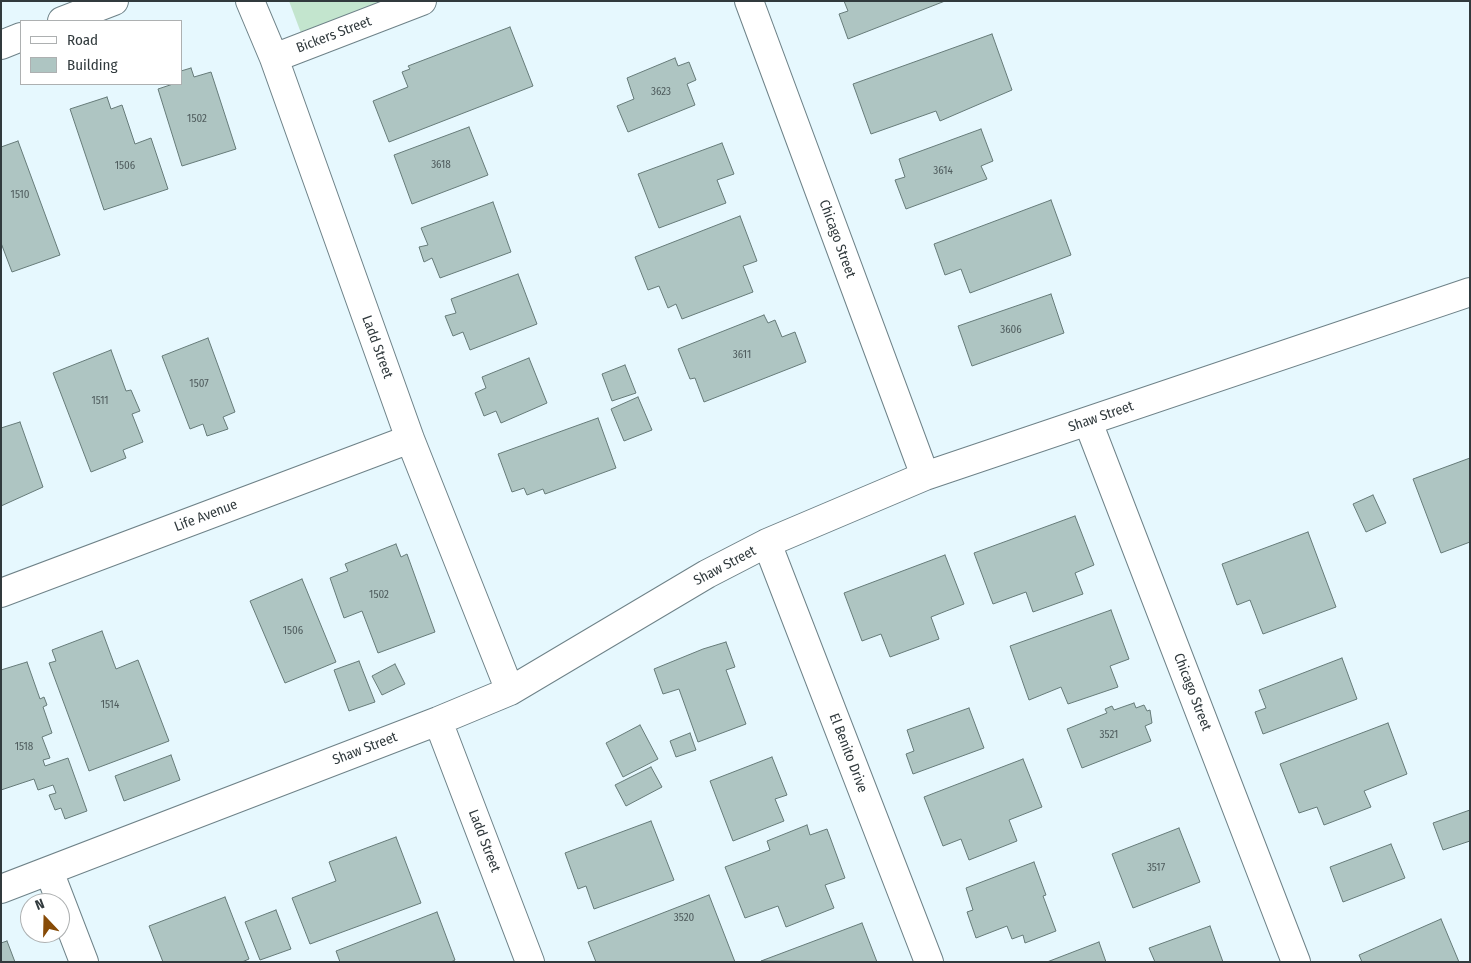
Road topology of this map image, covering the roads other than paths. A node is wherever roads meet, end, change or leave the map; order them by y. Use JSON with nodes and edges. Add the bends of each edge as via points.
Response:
{"nodes":[{"id":1,"x":114,"y":1,"type":"edge"},
{"id":2,"x":250,"y":1,"type":"edge"},
{"id":3,"x":422,"y":1,"type":"edge"},
{"id":4,"x":749,"y":1,"type":"edge"},
{"id":5,"x":65,"y":20,"type":"edge"},
{"id":6,"x":20,"y":37,"type":"edge"},
{"id":7,"x":1,"y":44,"type":"edge"},
{"id":8,"x":274,"y":58,"type":"junction"},
{"id":9,"x":1470,"y":292,"type":"edge"},
{"id":10,"x":1088,"y":422,"type":"junction"},
{"id":11,"x":410,"y":439,"type":"junction"},
{"id":12,"x":925,"y":476,"type":"junction"},
{"id":13,"x":767,"y":543,"type":"junction"},
{"id":14,"x":1,"y":592,"type":"edge"},
{"id":15,"x":510,"y":692,"type":"junction"},
{"id":16,"x":438,"y":721,"type":"junction"},
{"id":17,"x":49,"y":871,"type":"junction"},
{"id":18,"x":1,"y":888,"type":"edge"},
{"id":19,"x":84,"y":962,"type":"edge"},
{"id":20,"x":530,"y":962,"type":"edge"},
{"id":21,"x":929,"y":962,"type":"edge"},
{"id":22,"x":1296,"y":962,"type":"edge"}],
"edges":[{"from":1,"to":5,"type":"street"},
{"from":2,"to":8,"type":"street","name":"Ladd Street"},
{"from":3,"to":8,"type":"street","name":"Bickers Street"},
{"from":4,"to":12,"type":"street","name":"Chicago Street"},
{"from":6,"to":7,"type":"street"},
{"from":8,"to":11,"type":"street","name":"Ladd Street"},
{"from":9,"to":10,"type":"street","name":"Shaw Street"},
{"from":10,"to":12,"type":"street","name":"Shaw Street"},
{"from":10,"to":22,"type":"street","name":"Chicago Street"},
{"from":11,"to":14,"type":"street","name":"Life Avenue"},
{"from":11,"to":15,"type":"street","name":"Ladd Street"},
{"from":12,"to":13,"type":"street","name":"Shaw Street"},
{"from":13,"to":15,"type":"street","name":"Shaw Street","via":[[707,574]]},
{"from":13,"to":21,"type":"street","name":"El Benito Drive"},
{"from":15,"to":16,"type":"street","name":"Shaw Street"},
{"from":16,"to":17,"type":"street","name":"Shaw Street"},
{"from":16,"to":20,"type":"street","name":"Ladd Street"},
{"from":17,"to":18,"type":"street","name":"Shaw Street"},
{"from":17,"to":19,"type":"street"}]}
